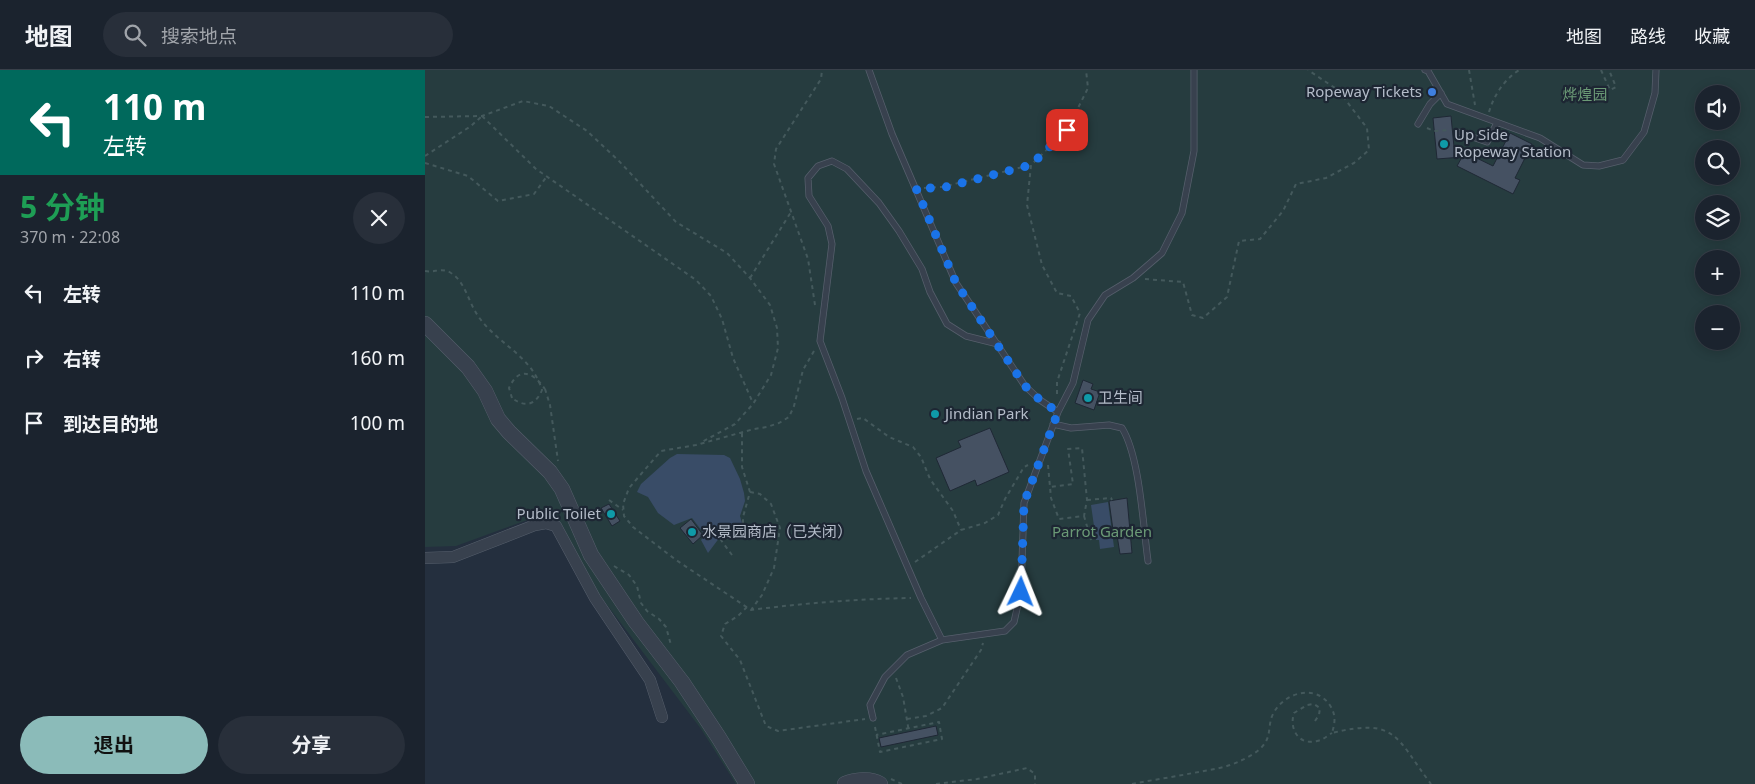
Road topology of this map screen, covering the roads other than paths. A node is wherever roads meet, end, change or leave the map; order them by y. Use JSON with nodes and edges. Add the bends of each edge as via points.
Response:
{"nodes":[{"id":1,"x":869,"y":70,"type":"edge"},
{"id":2,"x":1194,"y":70,"type":"edge"},
{"id":3,"x":1425,"y":70,"type":"edge"},
{"id":4,"x":1656,"y":70,"type":"edge"},
{"id":5,"x":1441,"y":93,"type":"junction"},
{"id":6,"x":1497,"y":122,"type":"junction"},
{"id":7,"x":1418,"y":124,"type":"road end"},
{"id":8,"x":1458,"y":132,"type":"dead end"},
{"id":9,"x":425,"y":324,"type":"edge"},
{"id":10,"x":998,"y":344,"type":"junction"},
{"id":11,"x":1058,"y":412,"type":"junction"},
{"id":12,"x":1053,"y":424,"type":"junction"},
{"id":13,"x":425,"y":558,"type":"edge"},
{"id":14,"x":1148,"y":561,"type":"dead end"},
{"id":15,"x":941,"y":640,"type":"junction"},
{"id":16,"x":662,"y":717,"type":"dead end"},
{"id":17,"x":873,"y":718,"type":"road end"},
{"id":18,"x":747,"y":784,"type":"edge"},
{"id":19,"x":845,"y":784,"type":"edge"},
{"id":20,"x":880,"y":784,"type":"edge"}],
"edges":[{"from":1,"to":10,"type":"lane","via":[[892,134],[956,283]]},
{"from":2,"to":11,"type":"lane","via":[[1193,151],[1181,213],[1162,253],[1133,278],[1105,295],[1088,320],[1073,383]]},
{"from":3,"to":5,"type":"lane"},
{"from":4,"to":6,"type":"lane","via":[[1655,93],[1644,132],[1623,160],[1599,166],[1583,165],[1540,138]]},
{"from":5,"to":6,"type":"lane","via":[[1447,104]]},
{"from":5,"to":7,"type":"lane"},
{"from":6,"to":8,"type":"lane","via":[[1487,142]]},
{"from":9,"to":18,"type":"street","via":[[468,367],[509,432],[550,472],[562,489],[591,556],[682,682]]},
{"from":10,"to":11,"type":"lane","via":[[1025,386]]},
{"from":10,"to":15,"type":"lane","via":[[966,336],[947,324],[922,269],[879,203],[847,169],[832,161],[818,166],[808,178],[809,196],[828,226],[832,244],[820,341],[866,472]]},
{"from":11,"to":12,"type":"lane"},
{"from":12,"to":14,"type":"lane","via":[[1071,428],[1109,425],[1122,428],[1129,438]]},
{"from":12,"to":15,"type":"lane","via":[[1024,503],[1021,592],[1015,622],[1005,631]]},
{"from":13,"to":16,"type":"street","via":[[453,557],[535,525],[546,523],[556,526],[595,598],[650,680]]},
{"from":15,"to":17,"type":"lane","via":[[907,655],[885,677],[870,705]]},
{"from":19,"to":20,"type":"street","via":[[854,780]]}]}
